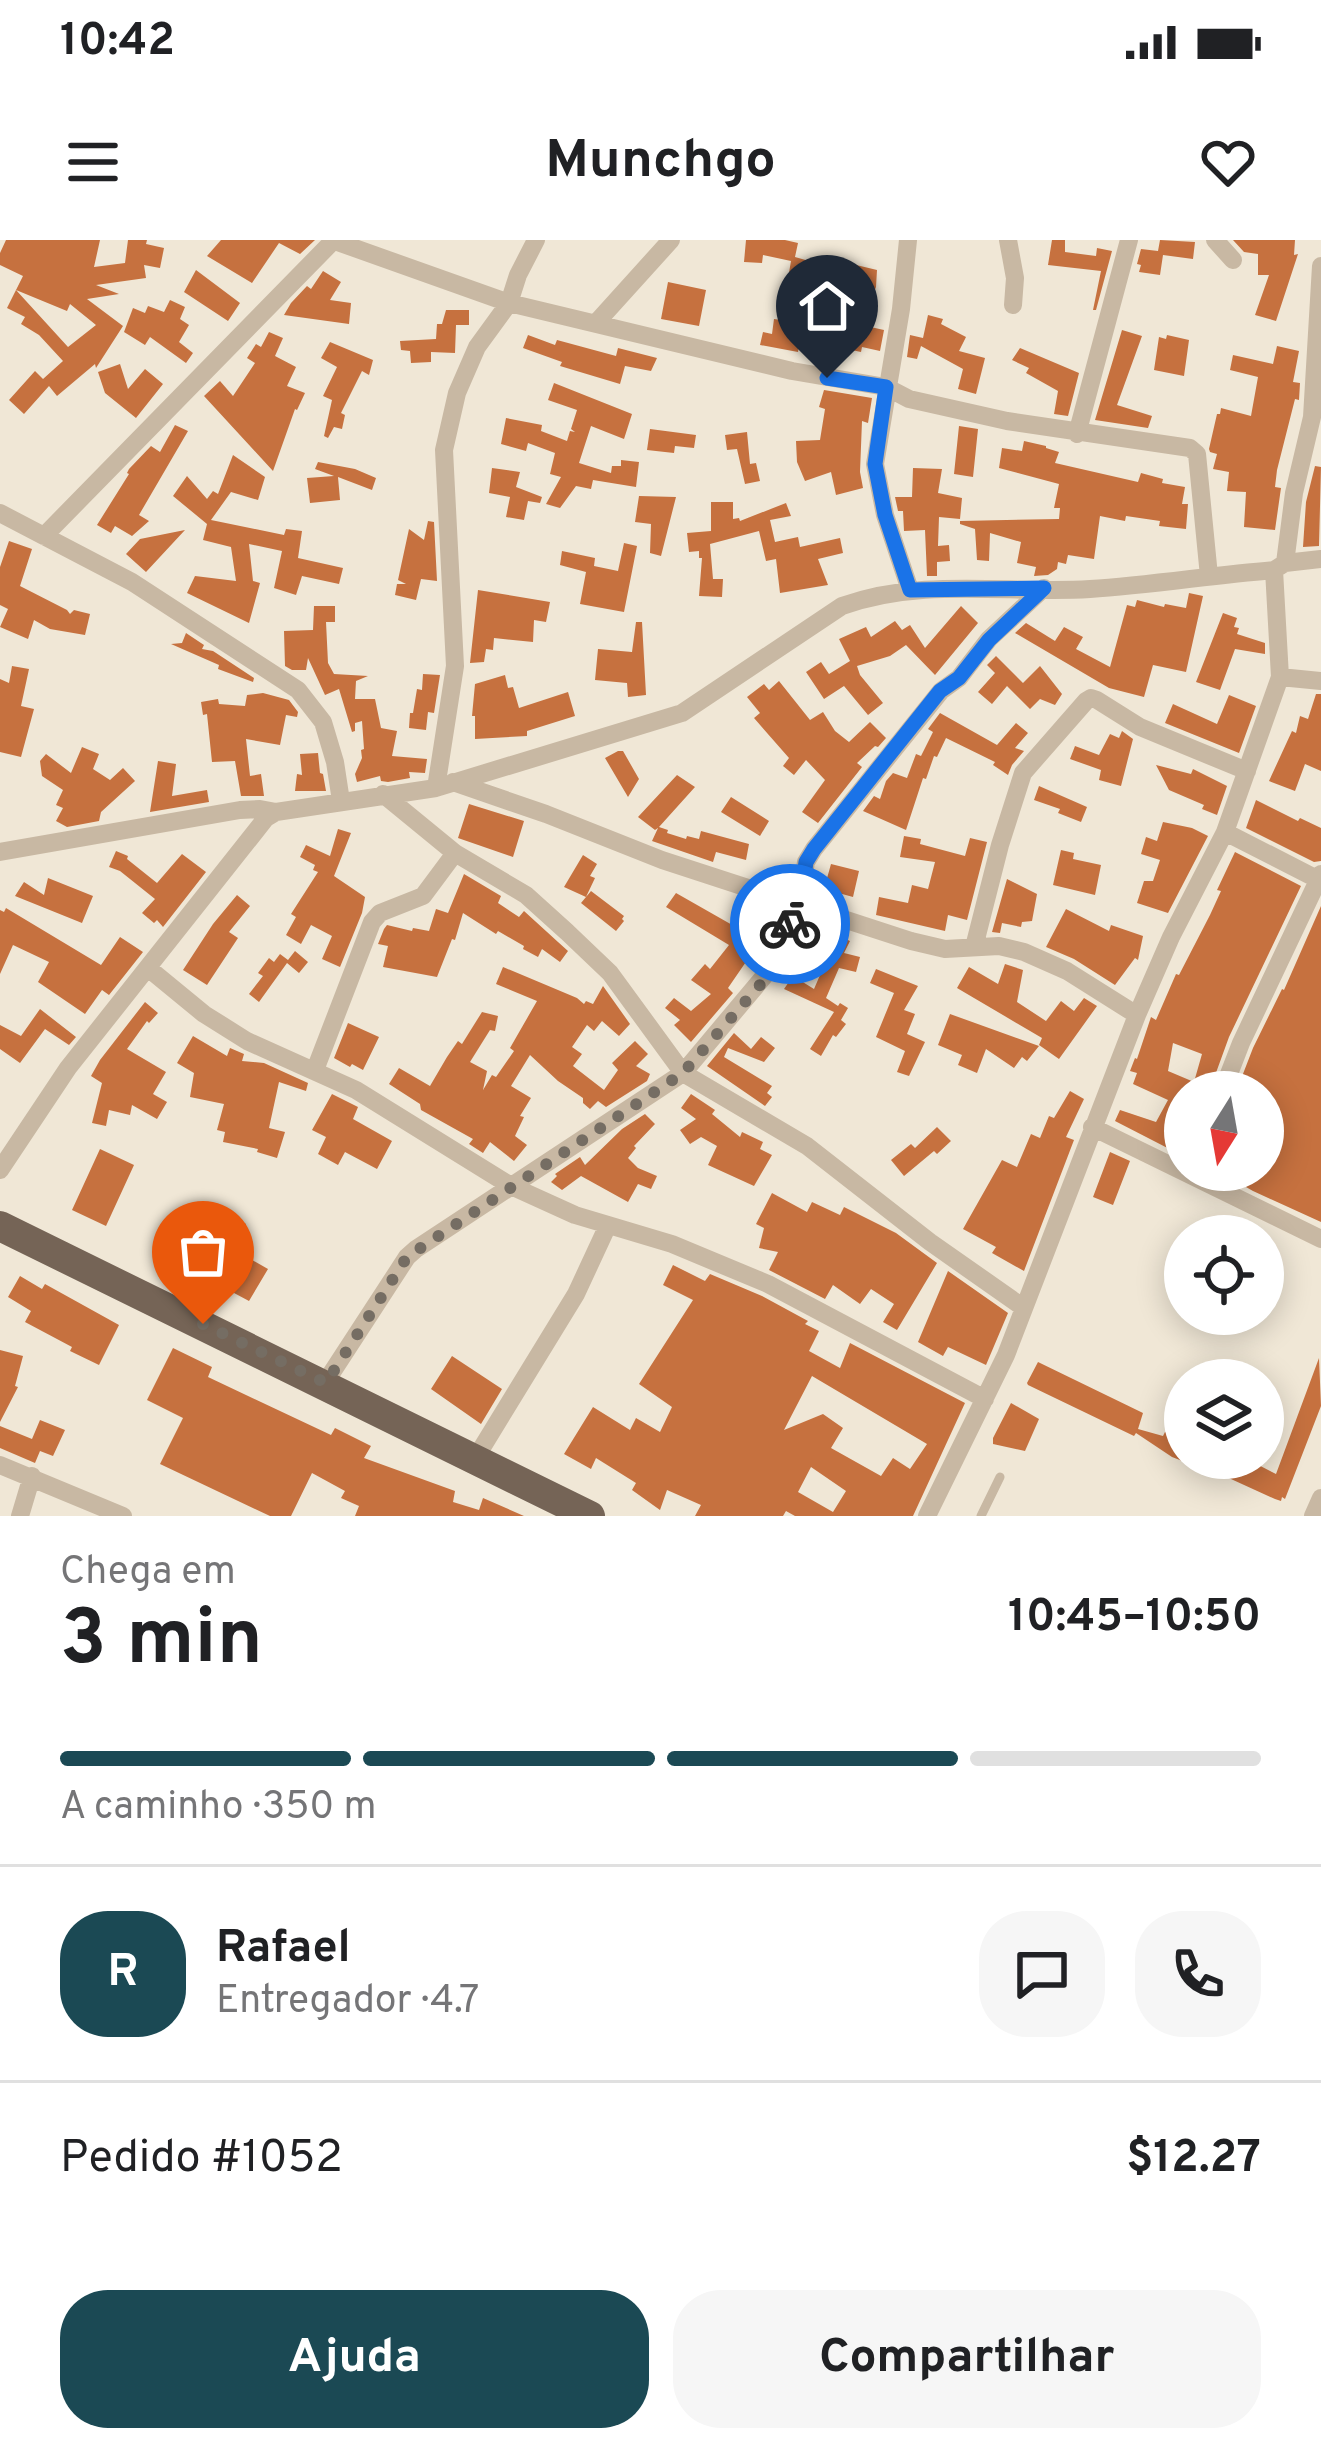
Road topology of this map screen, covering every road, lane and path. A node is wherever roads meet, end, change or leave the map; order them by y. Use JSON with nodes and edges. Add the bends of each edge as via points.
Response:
{"nodes":[{"id":1,"x":332,"y":240,"type":"edge"},
{"id":2,"x":536,"y":240,"type":"edge"},
{"id":3,"x":671,"y":240,"type":"edge"},
{"id":4,"x":908,"y":240,"type":"edge"},
{"id":5,"x":1008,"y":240,"type":"edge"},
{"id":6,"x":1130,"y":240,"type":"edge"},
{"id":7,"x":1215,"y":240,"type":"edge"},
{"id":8,"x":1233,"y":260,"type":"dead end"},
{"id":9,"x":1321,"y":266,"type":"edge"},
{"id":10,"x":509,"y":303,"type":"junction"},
{"id":11,"x":1012,"y":305,"type":"dead end"},
{"id":12,"x":596,"y":323,"type":"junction"},
{"id":13,"x":886,"y":387,"type":"junction"},
{"id":14,"x":1077,"y":434,"type":"junction"},
{"id":15,"x":0,"y":514,"type":"edge"},
{"id":16,"x":44,"y":536,"type":"junction"},
{"id":17,"x":1321,"y":559,"type":"edge"},
{"id":18,"x":1280,"y":567,"type":"junction"},
{"id":19,"x":1209,"y":576,"type":"junction"},
{"id":20,"x":1044,"y":588,"type":"junction"},
{"id":21,"x":910,"y":590,"type":"junction"},
{"id":22,"x":1280,"y":677,"type":"junction"},
{"id":23,"x":1321,"y":681,"type":"edge"},
{"id":24,"x":1246,"y":771,"type":"junction"},
{"id":25,"x":444,"y":785,"type":"junction"},
{"id":26,"x":382,"y":794,"type":"junction"},
{"id":27,"x":341,"y":801,"type":"junction"},
{"id":28,"x":276,"y":812,"type":"junction"},
{"id":29,"x":1225,"y":832,"type":"junction"},
{"id":30,"x":0,"y":852,"type":"edge"},
{"id":31,"x":455,"y":853,"type":"junction"},
{"id":32,"x":1320,"y":878,"type":"edge"},
{"id":33,"x":800,"y":905,"type":"junction"},
{"id":34,"x":974,"y":946,"type":"junction"},
{"id":35,"x":148,"y":968,"type":"junction"},
{"id":36,"x":1137,"y":1015,"type":"junction"},
{"id":37,"x":315,"y":1070,"type":"junction"},
{"id":38,"x":1230,"y":1071,"type":"edge"},
{"id":39,"x":683,"y":1073,"type":"junction"},
{"id":40,"x":1092,"y":1127,"type":"junction"},
{"id":41,"x":1164,"y":1161,"type":"edge"},
{"id":42,"x":0,"y":1170,"type":"edge"},
{"id":43,"x":511,"y":1186,"type":"junction"},
{"id":44,"x":1225,"y":1191,"type":"edge"},
{"id":45,"x":608,"y":1225,"type":"junction"},
{"id":46,"x":0,"y":1226,"type":"edge"},
{"id":47,"x":1321,"y":1239,"type":"edge"},
{"id":48,"x":1024,"y":1308,"type":"junction"},
{"id":49,"x":326,"y":1383,"type":"junction"},
{"id":50,"x":985,"y":1400,"type":"junction"},
{"id":51,"x":475,"y":1459,"type":"junction"},
{"id":52,"x":0,"y":1465,"type":"edge"},
{"id":53,"x":32,"y":1476,"type":"junction"},
{"id":54,"x":1000,"y":1477,"type":"dead end"},
{"id":55,"x":1321,"y":1498,"type":"edge"},
{"id":56,"x":20,"y":1516,"type":"edge"},
{"id":57,"x":123,"y":1516,"type":"edge"},
{"id":58,"x":590,"y":1516,"type":"edge"},
{"id":59,"x":927,"y":1516,"type":"edge"},
{"id":60,"x":981,"y":1516,"type":"edge"},
{"id":61,"x":1313,"y":1516,"type":"edge"}],
"edges":[{"from":1,"to":10,"type":"street"},
{"from":1,"to":16,"type":"street"},
{"from":2,"to":10,"type":"street"},
{"from":3,"to":12,"type":"street"},
{"from":4,"to":13,"type":"street"},
{"from":5,"to":11,"type":"street"},
{"from":6,"to":14,"type":"street"},
{"from":7,"to":8,"type":"street"},
{"from":9,"to":18,"type":"street","via":[[1312,417]]},
{"from":10,"to":12,"type":"street"},
{"from":10,"to":25,"type":"street","via":[[477,347],[444,450],[455,666]]},
{"from":12,"to":13,"type":"street"},
{"from":13,"to":14,"type":"street","via":[[909,399]]},
{"from":13,"to":21,"type":"street","via":[[875,464]]},
{"from":14,"to":19,"type":"street","via":[[1197,454]]},
{"from":15,"to":16,"type":"street"},
{"from":16,"to":27,"type":"street","via":[[132,582],[298,690],[323,722]]},
{"from":17,"to":18,"type":"street"},
{"from":18,"to":19,"type":"street"},
{"from":18,"to":22,"type":"street"},
{"from":19,"to":20,"type":"street"},
{"from":20,"to":21,"type":"street"},
{"from":20,"to":33,"type":"street","via":[[940,691],[814,849]]},
{"from":21,"to":25,"type":"street","via":[[842,606],[682,713]]},
{"from":22,"to":23,"type":"street"},
{"from":22,"to":24,"type":"street"},
{"from":24,"to":29,"type":"street"},
{"from":24,"to":34,"type":"street","via":[[1086,701],[1023,773]]},
{"from":25,"to":26,"type":"street"},
{"from":25,"to":33,"type":"street"},
{"from":26,"to":27,"type":"street"},
{"from":26,"to":31,"type":"street"},
{"from":27,"to":28,"type":"street"},
{"from":28,"to":30,"type":"street","via":[[240,810]]},
{"from":28,"to":35,"type":"street"},
{"from":29,"to":32,"type":"street"},
{"from":29,"to":36,"type":"street"},
{"from":31,"to":37,"type":"street","via":[[423,896],[372,922]]},
{"from":31,"to":39,"type":"street","via":[[526,895],[581,946]]},
{"from":32,"to":38,"type":"street"},
{"from":33,"to":34,"type":"street","via":[[944,949]]},
{"from":33,"to":39,"type":"street","via":[[760,985]]},
{"from":34,"to":36,"type":"street","via":[[1024,952],[1067,970]]},
{"from":35,"to":37,"type":"street","via":[[247,1041]]},
{"from":35,"to":42,"type":"street"},
{"from":36,"to":40,"type":"street"},
{"from":37,"to":43,"type":"street"},
{"from":39,"to":43,"type":"street"},
{"from":39,"to":48,"type":"street","via":[[807,1146]]},
{"from":40,"to":41,"type":"street"},
{"from":40,"to":48,"type":"street"},
{"from":43,"to":45,"type":"street"},
{"from":43,"to":49,"type":"street","via":[[407,1257]]},
{"from":44,"to":47,"type":"street"},
{"from":45,"to":50,"type":"street","via":[[768,1284]]},
{"from":45,"to":51,"type":"street","via":[[545,1350]]},
{"from":46,"to":49,"type":"main road"},
{"from":48,"to":50,"type":"street"},
{"from":49,"to":51,"type":"main road"},
{"from":50,"to":59,"type":"street"},
{"from":51,"to":58,"type":"main road"},
{"from":52,"to":53,"type":"street"},
{"from":53,"to":56,"type":"street"},
{"from":53,"to":57,"type":"street"},
{"from":54,"to":60,"type":"lane"},
{"from":55,"to":61,"type":"street"}]}
